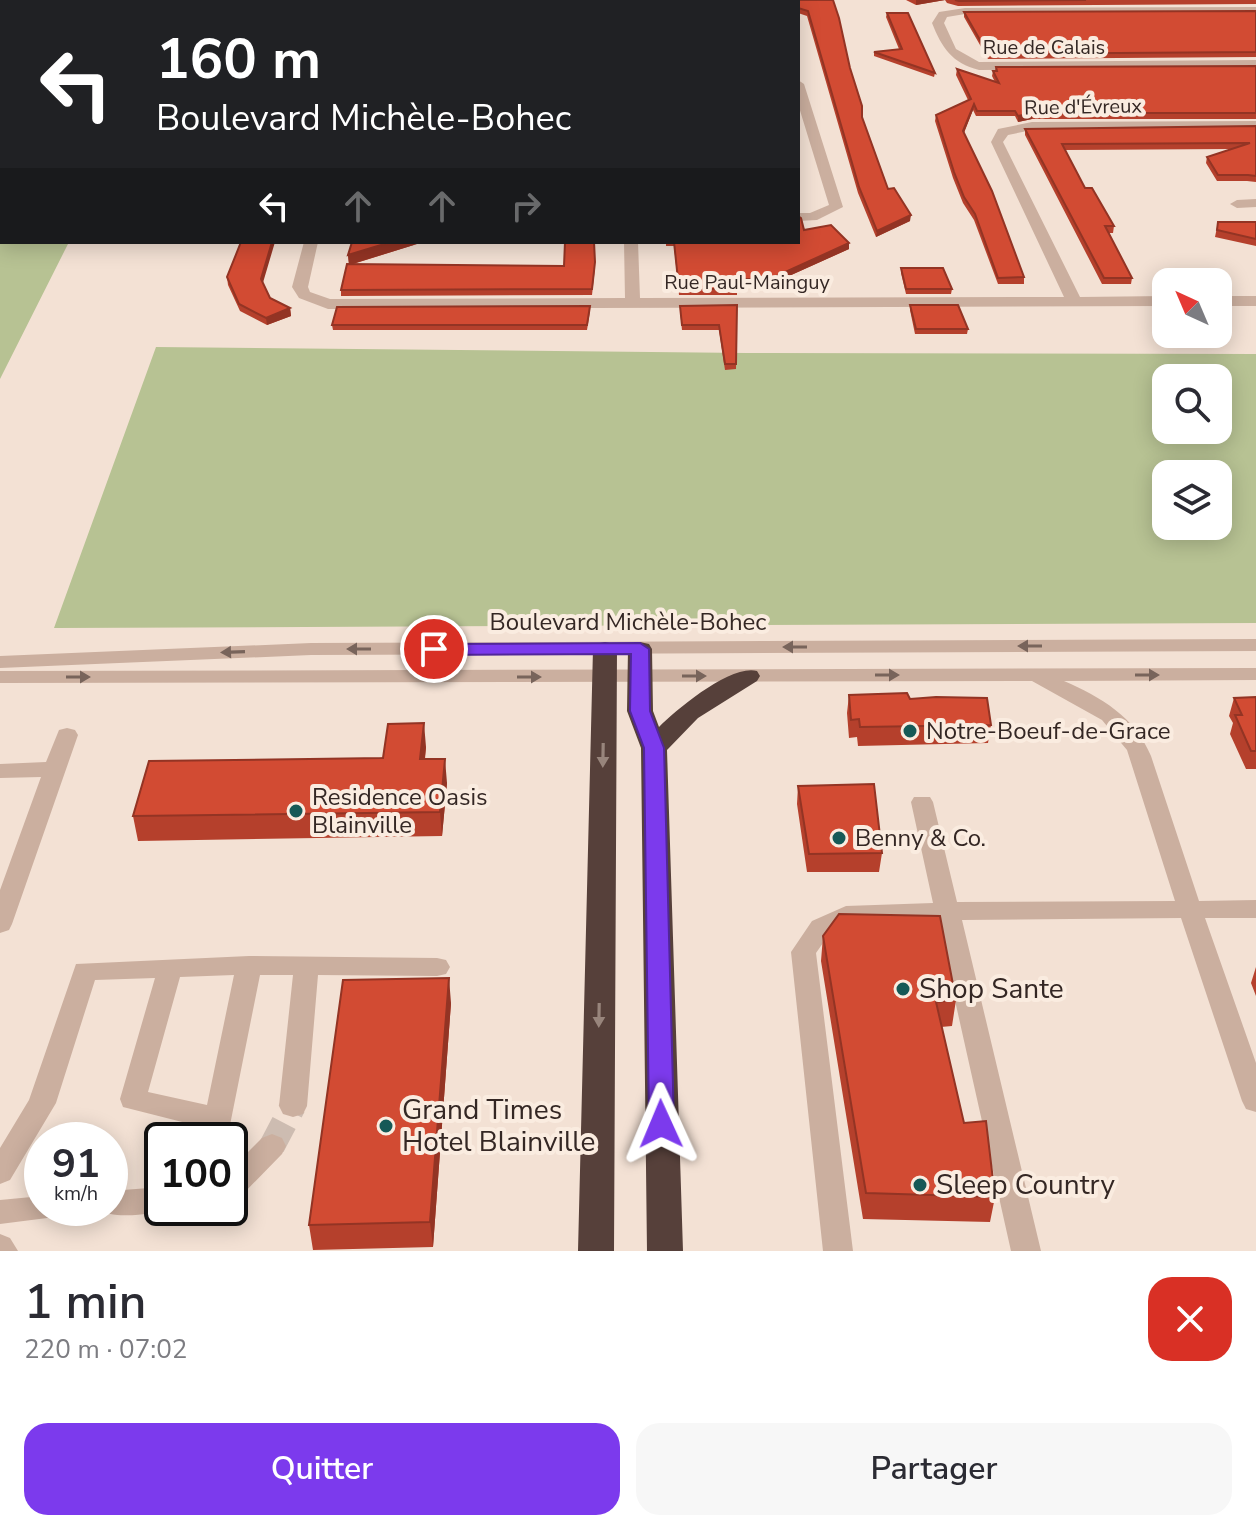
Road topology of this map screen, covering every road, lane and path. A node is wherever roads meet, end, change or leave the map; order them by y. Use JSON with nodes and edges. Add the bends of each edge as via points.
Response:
{"nodes":[{"id":1,"x":1256,"y":10,"type":"edge"},
{"id":2,"x":1256,"y":64,"type":"edge"},
{"id":3,"x":800,"y":90,"type":"edge"},
{"id":4,"x":1256,"y":125,"type":"edge"},
{"id":5,"x":1256,"y":203,"type":"edge"},
{"id":6,"x":1237,"y":204,"type":"dead end"},
{"id":7,"x":800,"y":217,"type":"edge"},
{"id":8,"x":311,"y":244,"type":"edge"},
{"id":9,"x":631,"y":244,"type":"edge"},
{"id":10,"x":1074,"y":301,"type":"junction"},
{"id":11,"x":1152,"y":301,"type":"edge"},
{"id":12,"x":1232,"y":301,"type":"edge"},
{"id":13,"x":1256,"y":301,"type":"edge"},
{"id":14,"x":633,"y":302,"type":"junction"},
{"id":15,"x":1256,"y":645,"type":"edge"},
{"id":16,"x":640,"y":649,"type":"junction"},
{"id":17,"x":0,"y":662,"type":"edge"},
{"id":18,"x":605,"y":663,"type":"junction"},
{"id":19,"x":1256,"y":674,"type":"edge"},
{"id":20,"x":1028,"y":675,"type":"junction"},
{"id":21,"x":639,"y":676,"type":"junction"},
{"id":22,"x":748,"y":676,"type":"junction"},
{"id":23,"x":0,"y":677,"type":"edge"},
{"id":24,"x":67,"y":735,"type":"dead end"},
{"id":25,"x":654,"y":748,"type":"junction"},
{"id":26,"x":55,"y":769,"type":"junction"},
{"id":27,"x":0,"y":771,"type":"edge"},
{"id":28,"x":922,"y":802,"type":"dead end"},
{"id":29,"x":1190,"y":909,"type":"junction"},
{"id":30,"x":1256,"y":909,"type":"edge"},
{"id":31,"x":948,"y":912,"type":"junction"},
{"id":32,"x":0,"y":924,"type":"edge"},
{"id":33,"x":249,"y":965,"type":"junction"},
{"id":34,"x":306,"y":965,"type":"junction"},
{"id":35,"x":437,"y":967,"type":"dead end"},
{"id":36,"x":170,"y":968,"type":"junction"},
{"id":37,"x":1256,"y":1101,"type":"edge"},
{"id":38,"x":293,"y":1106,"type":"tunnel mouth"},
{"id":39,"x":196,"y":1122,"type":"edge"},
{"id":40,"x":216,"y":1122,"type":"edge"},
{"id":41,"x":272,"y":1146,"type":"tunnel mouth"},
{"id":42,"x":248,"y":1170,"type":"edge"},
{"id":43,"x":0,"y":1172,"type":"edge"},
{"id":44,"x":24,"y":1210,"type":"edge"},
{"id":45,"x":0,"y":1212,"type":"edge"},
{"id":46,"x":596,"y":1251,"type":"edge"},
{"id":47,"x":665,"y":1251,"type":"edge"},
{"id":48,"x":838,"y":1251,"type":"edge"},
{"id":49,"x":1026,"y":1251,"type":"edge"}],
"edges":[{"from":1,"to":2,"type":"street","name":"Rue de Calais","via":[[965,11],[943,14],[938,23],[953,55],[979,66]]},
{"from":3,"to":7,"type":"street","via":[[836,207]]},
{"from":4,"to":10,"type":"street","name":"Rue d'Évreux","via":[[1032,126],[1003,132],[997,142]]},
{"from":5,"to":6,"type":"street"},
{"from":8,"to":14,"type":"street","name":"Rue Paul-Mainguy","via":[[300,287],[304,295],[328,304]]},
{"from":9,"to":14,"type":"street"},
{"from":10,"to":11,"type":"street","name":"Rue Paul-Mainguy"},
{"from":10,"to":14,"type":"street","name":"Rue Paul-Mainguy"},
{"from":12,"to":13,"type":"street"},
{"from":15,"to":16,"type":"street","name":"Boulevard Michèle-Bohec","one_way":true},
{"from":16,"to":18,"type":"street","name":"Boulevard Michèle-Bohec"},
{"from":16,"to":21,"type":"highway"},
{"from":18,"to":17,"type":"street","name":"Boulevard Michèle-Bohec","one_way":true,"via":[[311,649]]},
{"from":18,"to":21,"type":"street","name":"Boulevard Michèle-Bohec"},
{"from":23,"to":18,"type":"street","name":"Boulevard Michèle-Bohec","one_way":true},
{"from":18,"to":46,"type":"highway","one_way":true},
{"from":20,"to":19,"type":"street","name":"Boulevard Michèle-Bohec","one_way":true},
{"from":22,"to":20,"type":"street","name":"Boulevard Michèle-Bohec","one_way":true},
{"from":20,"to":29,"type":"street","via":[[1074,693],[1118,725],[1138,749]]},
{"from":21,"to":22,"type":"street","name":"Boulevard Michèle-Bohec","one_way":true},
{"from":21,"to":25,"type":"highway","via":[[640,711]]},
{"from":22,"to":25,"type":"highway","via":[[689,712]]},
{"from":24,"to":26,"type":"street"},
{"from":25,"to":47,"type":"highway"},
{"from":26,"to":27,"type":"street"},
{"from":26,"to":32,"type":"street"},
{"from":28,"to":31,"type":"street"},
{"from":29,"to":30,"type":"street"},
{"from":29,"to":31,"type":"street"},
{"from":29,"to":37,"type":"street"},
{"from":31,"to":48,"type":"street","via":[[855,912],[821,927],[803,952]]},
{"from":31,"to":49,"type":"street"},
{"from":33,"to":34,"type":"street"},
{"from":33,"to":36,"type":"street"},
{"from":33,"to":40,"type":"street"},
{"from":34,"to":35,"type":"street"},
{"from":34,"to":38,"type":"street"},
{"from":36,"to":39,"type":"street","via":[[133,1099]]},
{"from":36,"to":43,"type":"street","via":[[85,971],[42,1103]]},
{"from":41,"to":42,"type":"street"},
{"from":44,"to":45,"type":"street"}]}
